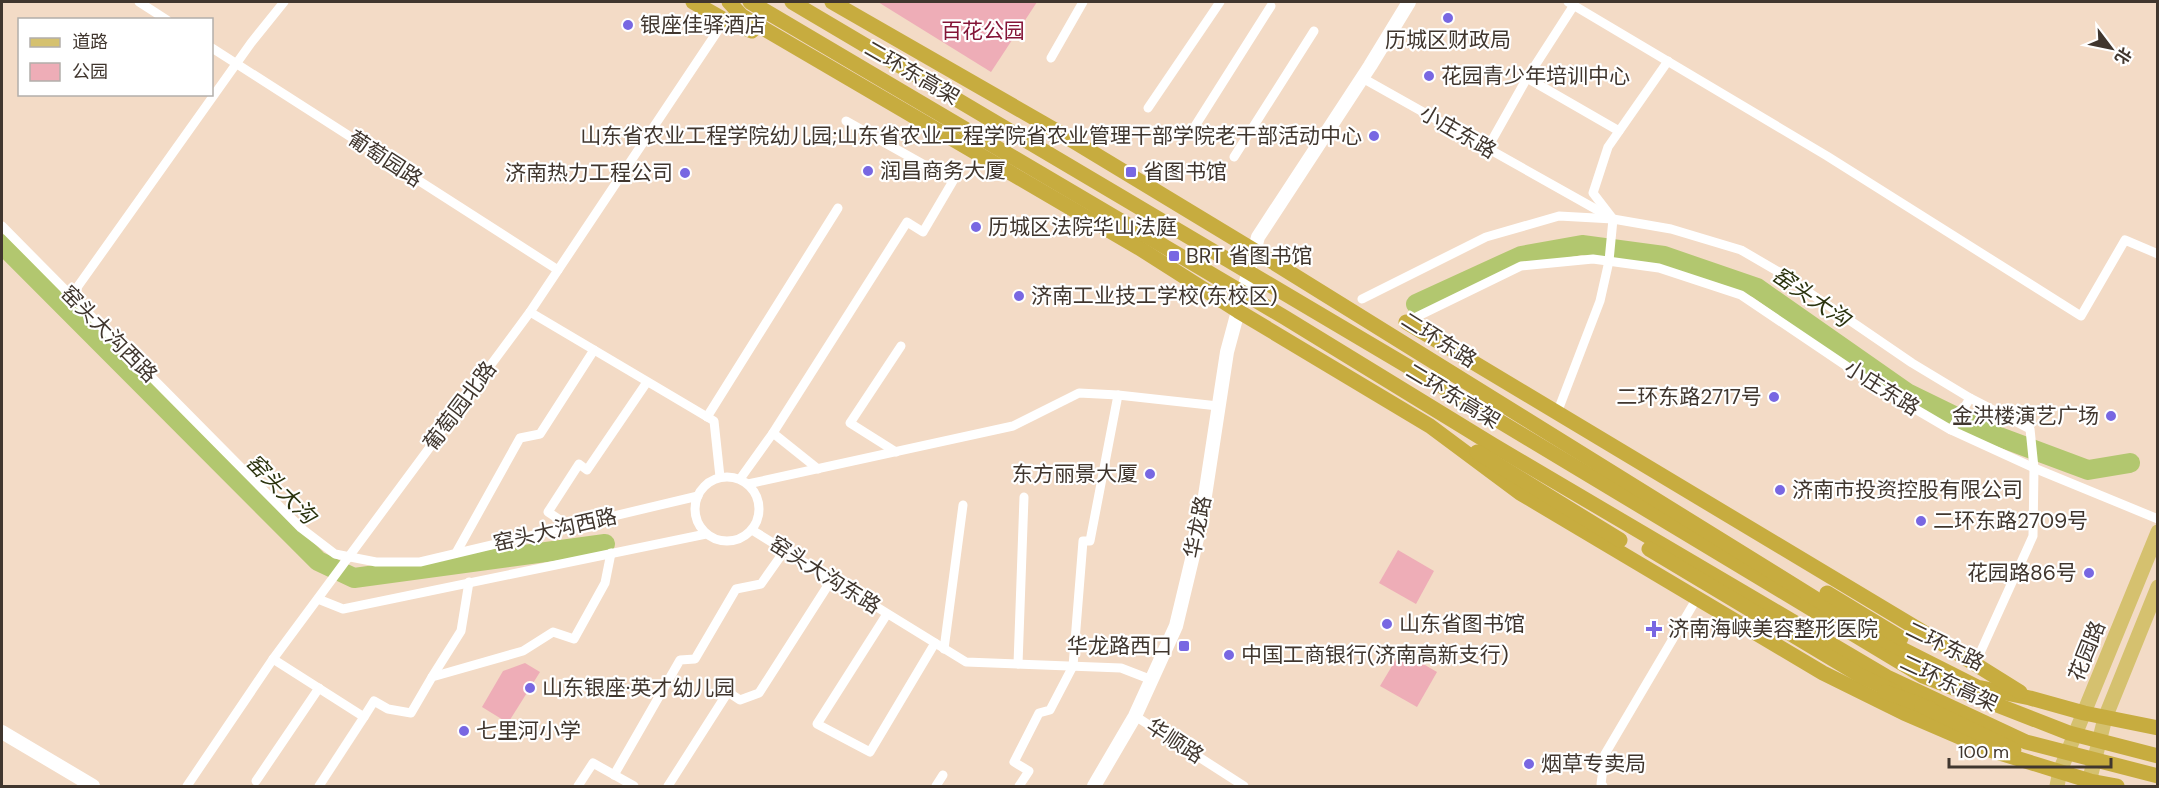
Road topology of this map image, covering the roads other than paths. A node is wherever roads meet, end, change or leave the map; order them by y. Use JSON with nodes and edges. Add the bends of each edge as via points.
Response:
{"nodes":[{"id":1,"x":139,"y":2,"type":"edge"},
{"id":2,"x":284,"y":2,"type":"edge"},
{"id":3,"x":693,"y":2,"type":"edge"},
{"id":4,"x":717,"y":2,"type":"edge"},
{"id":5,"x":729,"y":2,"type":"edge"},
{"id":6,"x":750,"y":2,"type":"edge"},
{"id":7,"x":792,"y":2,"type":"edge"},
{"id":8,"x":832,"y":2,"type":"edge"},
{"id":9,"x":1083,"y":2,"type":"edge"},
{"id":10,"x":1220,"y":2,"type":"edge"},
{"id":11,"x":1409,"y":2,"type":"edge"},
{"id":12,"x":1415,"y":2,"type":"edge"},
{"id":13,"x":1571,"y":3,"type":"edge"},
{"id":14,"x":1271,"y":6,"type":"dead end"},
{"id":15,"x":742,"y":16,"type":"junction"},
{"id":16,"x":164,"y":18,"type":"edge"},
{"id":17,"x":725,"y":20,"type":"junction"},
{"id":18,"x":1314,"y":31,"type":"dead end"},
{"id":19,"x":213,"y":49,"type":"edge"},
{"id":20,"x":796,"y":49,"type":"junction"},
{"id":21,"x":1051,"y":58,"type":"dead end"},
{"id":22,"x":1668,"y":62,"type":"junction"},
{"id":23,"x":236,"y":64,"type":"junction"},
{"id":24,"x":1527,"y":78,"type":"junction"},
{"id":25,"x":1366,"y":80,"type":"junction"},
{"id":26,"x":1148,"y":108,"type":"dead end"},
{"id":27,"x":846,"y":121,"type":"dead end"},
{"id":28,"x":1619,"y":131,"type":"junction"},
{"id":29,"x":1190,"y":134,"type":"dead end"},
{"id":30,"x":1487,"y":149,"type":"junction"},
{"id":31,"x":1234,"y":157,"type":"dead end"},
{"id":32,"x":838,"y":208,"type":"dead end"},
{"id":33,"x":1613,"y":219,"type":"junction"},
{"id":34,"x":2,"y":226,"type":"edge"},
{"id":35,"x":1256,"y":247,"type":"junction"},
{"id":36,"x":2157,"y":254,"type":"edge"},
{"id":37,"x":1610,"y":261,"type":"junction"},
{"id":38,"x":558,"y":270,"type":"junction"},
{"id":39,"x":71,"y":296,"type":"junction"},
{"id":40,"x":1362,"y":299,"type":"dead end"},
{"id":41,"x":1238,"y":311,"type":"junction"},
{"id":42,"x":530,"y":312,"type":"junction"},
{"id":43,"x":1406,"y":322,"type":"joint"},
{"id":44,"x":901,"y":346,"type":"dead end"},
{"id":45,"x":594,"y":350,"type":"junction"},
{"id":46,"x":647,"y":382,"type":"junction"},
{"id":47,"x":1470,"y":384,"type":"junction"},
{"id":48,"x":1118,"y":394,"type":"junction"},
{"id":49,"x":1970,"y":398,"type":"junction"},
{"id":50,"x":1218,"y":406,"type":"junction"},
{"id":51,"x":1557,"y":413,"type":"junction"},
{"id":52,"x":707,"y":417,"type":"junction"},
{"id":53,"x":1430,"y":426,"type":"junction"},
{"id":54,"x":1953,"y":428,"type":"junction"},
{"id":55,"x":773,"y":434,"type":"junction"},
{"id":56,"x":896,"y":452,"type":"junction"},
{"id":57,"x":2034,"y":468,"type":"junction"},
{"id":58,"x":818,"y":469,"type":"junction"},
{"id":59,"x":720,"y":477,"type":"junction"},
{"id":60,"x":744,"y":482,"type":"junction"},
{"id":61,"x":698,"y":496,"type":"junction"},
{"id":62,"x":1024,"y":497,"type":"dead end"},
{"id":63,"x":963,"y":505,"type":"dead end"},
{"id":64,"x":2157,"y":519,"type":"edge"},
{"id":65,"x":569,"y":526,"type":"junction"},
{"id":66,"x":752,"y":530,"type":"junction"},
{"id":67,"x":2157,"y":532,"type":"edge"},
{"id":68,"x":706,"y":534,"type":"junction"},
{"id":69,"x":785,"y":550,"type":"junction"},
{"id":70,"x":456,"y":553,"type":"junction"},
{"id":71,"x":611,"y":553,"type":"junction"},
{"id":72,"x":349,"y":557,"type":"junction"},
{"id":73,"x":832,"y":579,"type":"junction"},
{"id":74,"x":469,"y":582,"type":"junction"},
{"id":75,"x":2157,"y":587,"type":"edge"},
{"id":76,"x":1697,"y":598,"type":"junction"},
{"id":77,"x":318,"y":599,"type":"junction"},
{"id":78,"x":2127,"y":607,"type":"junction"},
{"id":79,"x":887,"y":614,"type":"junction"},
{"id":80,"x":2146,"y":614,"type":"junction"},
{"id":81,"x":935,"y":643,"type":"junction"},
{"id":82,"x":944,"y":649,"type":"junction"},
{"id":83,"x":273,"y":659,"type":"junction"},
{"id":84,"x":1018,"y":664,"type":"junction"},
{"id":85,"x":1976,"y":664,"type":"junction"},
{"id":86,"x":1073,"y":666,"type":"junction"},
{"id":87,"x":432,"y":676,"type":"junction"},
{"id":88,"x":1152,"y":680,"type":"junction"},
{"id":89,"x":319,"y":688,"type":"junction"},
{"id":90,"x":2030,"y":698,"type":"junction"},
{"id":91,"x":2084,"y":713,"type":"junction"},
{"id":92,"x":1965,"y":714,"type":"junction"},
{"id":93,"x":1135,"y":716,"type":"junction"},
{"id":94,"x":364,"y":717,"type":"junction"},
{"id":95,"x":2105,"y":718,"type":"junction"},
{"id":96,"x":2040,"y":722,"type":"junction"},
{"id":97,"x":2157,"y":728,"type":"edge"},
{"id":98,"x":2,"y":732,"type":"edge"},
{"id":99,"x":2157,"y":756,"type":"edge"},
{"id":100,"x":614,"y":775,"type":"junction"},
{"id":101,"x":943,"y":775,"type":"dead end"},
{"id":102,"x":2157,"y":776,"type":"edge"},
{"id":103,"x":2058,"y":779,"type":"edge"},
{"id":104,"x":256,"y":781,"type":"dead end"},
{"id":105,"x":2089,"y":784,"type":"edge"},
{"id":106,"x":93,"y":786,"type":"edge"},
{"id":107,"x":187,"y":786,"type":"edge"},
{"id":108,"x":320,"y":786,"type":"edge"},
{"id":109,"x":578,"y":786,"type":"edge"},
{"id":110,"x":634,"y":786,"type":"edge"},
{"id":111,"x":668,"y":786,"type":"edge"},
{"id":112,"x":936,"y":786,"type":"edge"},
{"id":113,"x":1019,"y":786,"type":"edge"},
{"id":114,"x":1094,"y":786,"type":"edge"},
{"id":115,"x":1244,"y":786,"type":"edge"},
{"id":116,"x":1603,"y":786,"type":"edge"},
{"id":117,"x":2117,"y":786,"type":"edge"}],
"edges":[{"from":1,"to":16,"type":"street"},
{"from":2,"to":23,"type":"street"},
{"from":3,"to":17,"type":"highway"},
{"from":4,"to":15,"type":"highway"},
{"from":5,"to":15,"type":"highway"},
{"from":6,"to":92,"type":"highway","name":"二环东高架","via":[[1876,671]]},
{"from":7,"to":96,"type":"highway","name":"二环东高架","via":[[1923,676]]},
{"from":8,"to":35,"type":"highway","name":"二环东路"},
{"from":9,"to":21,"type":"street"},
{"from":10,"to":26,"type":"street"},
{"from":11,"to":35,"type":"main road"},
{"from":12,"to":25,"type":"main road"},
{"from":13,"to":22,"type":"street"},
{"from":13,"to":24,"type":"street"},
{"from":14,"to":29,"type":"street"},
{"from":15,"to":20,"type":"highway"},
{"from":17,"to":20,"type":"highway"},
{"from":17,"to":38,"type":"street","name":"葡萄园北路"},
{"from":18,"to":31,"type":"street"},
{"from":19,"to":23,"type":"street","name":"葡萄园路"},
{"from":20,"to":41,"type":"highway","via":[[1100,225]]},
{"from":22,"to":28,"type":"street"},
{"from":22,"to":36,"type":"street","via":[[1827,156],[2081,316],[2126,240]]},
{"from":23,"to":38,"type":"street","name":"葡萄园路"},
{"from":23,"to":39,"type":"street"},
{"from":24,"to":28,"type":"street"},
{"from":24,"to":30,"type":"street"},
{"from":25,"to":30,"type":"street","name":"小庄东路"},
{"from":25,"to":35,"type":"main road"},
{"from":27,"to":55,"type":"street","via":[[953,181],[923,232],[907,222]]},
{"from":28,"to":33,"type":"street","via":[[1608,147],[1593,193]]},
{"from":30,"to":33,"type":"street","name":"小庄东路"},
{"from":32,"to":52,"type":"street"},
{"from":33,"to":37,"type":"street"},
{"from":33,"to":40,"type":"street","via":[[1559,216],[1486,237]]},
{"from":33,"to":49,"type":"street","via":[[1671,229],[1741,250]]},
{"from":34,"to":39,"type":"street","name":"窑头大沟西路"},
{"from":35,"to":41,"type":"main road","name":"华龙路"},
{"from":35,"to":47,"type":"highway","name":"二环东路"},
{"from":37,"to":43,"type":"street","name":"小庄东路","via":[[1521,266]]},
{"from":37,"to":51,"type":"street","via":[[1600,301]]},
{"from":37,"to":54,"type":"street","name":"小庄东路","via":[[1659,268],[1741,295],[1876,386]]},
{"from":38,"to":42,"type":"street","name":"葡萄园北路"},
{"from":39,"to":72,"type":"street","name":"窑头大沟西路","via":[[301,528],[334,554]]},
{"from":41,"to":50,"type":"main road","name":"华龙路"},
{"from":41,"to":53,"type":"highway"},
{"from":42,"to":45,"type":"street"},
{"from":42,"to":72,"type":"street","name":"葡萄园北路"},
{"from":43,"to":51,"type":"highway","name":"二环东路"},
{"from":44,"to":56,"type":"street","via":[[850,423]]},
{"from":45,"to":46,"type":"street"},
{"from":45,"to":70,"type":"street","via":[[540,434],[520,438]]},
{"from":46,"to":52,"type":"street"},
{"from":46,"to":65,"type":"street","via":[[587,470],[579,464],[548,512]]},
{"from":47,"to":90,"type":"highway","name":"二环东路","via":[[1874,635],[1977,687]]},
{"from":47,"to":96,"type":"highway","via":[[1541,420]]},
{"from":48,"to":50,"type":"street"},
{"from":48,"to":56,"type":"street","via":[[1079,393],[1013,426]]},
{"from":48,"to":86,"type":"street","via":[[1090,541],[1083,541]]},
{"from":49,"to":54,"type":"street"},
{"from":49,"to":57,"type":"street","via":[[2030,429]]},
{"from":50,"to":88,"type":"main road","name":"华龙路","via":[[1201,522],[1176,626]]},
{"from":51,"to":85,"type":"highway","name":"二环东路"},
{"from":52,"to":59,"type":"street","via":[[714,421]]},
{"from":53,"to":76,"type":"highway","via":[[1520,494]]},
{"from":53,"to":92,"type":"highway","via":[[1498,463],[1851,681],[1936,710]]},
{"from":53,"to":103,"type":"highway","via":[[1476,443],[1862,676]]},
{"from":54,"to":57,"type":"street","name":"小庄东路"},
{"from":55,"to":58,"type":"street"},
{"from":55,"to":60,"type":"street"},
{"from":56,"to":58,"type":"street"},
{"from":57,"to":64,"type":"street","name":"小庄东路"},
{"from":57,"to":85,"type":"street","via":[[2033,536]]},
{"from":58,"to":60,"type":"street"},
{"from":59,"to":60,"type":"street"},
{"from":59,"to":61,"type":"street","name":"窑头大沟西路","via":[[703,487]]},
{"from":60,"to":66,"type":"street","via":[[758,501],[759,511]]},
{"from":61,"to":65,"type":"street","name":"窑头大沟西路"},
{"from":61,"to":68,"type":"street","via":[[695,516]]},
{"from":62,"to":84,"type":"street"},
{"from":63,"to":82,"type":"street"},
{"from":65,"to":70,"type":"street","name":"窑头大沟西路"},
{"from":66,"to":68,"type":"street","name":"窑头大沟东路","via":[[725,541]]},
{"from":66,"to":69,"type":"street","name":"窑头大沟东路"},
{"from":67,"to":78,"type":"main road","name":"花园路"},
{"from":68,"to":71,"type":"street","name":"窑头大沟东路"},
{"from":69,"to":73,"type":"street","name":"窑头大沟东路"},
{"from":69,"to":100,"type":"street","via":[[762,584],[736,589],[695,658],[680,660]]},
{"from":70,"to":72,"type":"street","name":"窑头大沟西路","via":[[420,562],[376,562]]},
{"from":71,"to":74,"type":"street","name":"窑头大沟东路"},
{"from":71,"to":87,"type":"street","via":[[605,583],[574,639],[553,632],[523,651]]},
{"from":72,"to":77,"type":"street","name":"葡萄园北路"},
{"from":73,"to":79,"type":"street","name":"窑头大沟东路"},
{"from":73,"to":111,"type":"street","via":[[759,693],[740,700],[728,692]]},
{"from":74,"to":77,"type":"street","name":"窑头大沟东路","via":[[343,609]]},
{"from":74,"to":87,"type":"street","via":[[461,630]]},
{"from":75,"to":80,"type":"main road","name":"花园路"},
{"from":76,"to":103,"type":"highway","via":[[1823,673],[1904,713]]},
{"from":76,"to":116,"type":"street","via":[[1605,754]]},
{"from":77,"to":83,"type":"street","name":"葡萄园北路"},
{"from":78,"to":80,"type":"main road"},
{"from":78,"to":91,"type":"main road","name":"花园路"},
{"from":79,"to":81,"type":"street","name":"窑头大沟东路"},
{"from":79,"to":81,"type":"street","via":[[817,724],[870,752]]},
{"from":80,"to":95,"type":"main road","name":"花园路"},
{"from":81,"to":82,"type":"street","name":"窑头大沟东路"},
{"from":82,"to":84,"type":"street","name":"窑头大沟东路","via":[[966,662]]},
{"from":83,"to":89,"type":"street"},
{"from":83,"to":107,"type":"street","name":"葡萄园北路"},
{"from":84,"to":86,"type":"street","name":"窑头大沟东路"},
{"from":85,"to":90,"type":"highway","name":"二环东路"},
{"from":86,"to":88,"type":"street","name":"窑头大沟东路","via":[[1121,668]]},
{"from":86,"to":113,"type":"street","via":[[1050,710],[1039,713],[1014,762],[1029,771]]},
{"from":87,"to":94,"type":"street","via":[[411,713],[388,709],[374,701]]},
{"from":88,"to":93,"type":"main road","name":"华龙路"},
{"from":89,"to":94,"type":"street"},
{"from":89,"to":104,"type":"street"},
{"from":90,"to":91,"type":"highway","name":"二环东路"},
{"from":91,"to":95,"type":"highway","name":"二环东路"},
{"from":91,"to":103,"type":"main road","name":"花园路"},
{"from":92,"to":102,"type":"highway","name":"二环东高架","via":[[2026,742]]},
{"from":93,"to":114,"type":"main road","name":"华龙路"},
{"from":93,"to":115,"type":"street","name":"华顺路"},
{"from":94,"to":108,"type":"street"},
{"from":95,"to":97,"type":"highway","name":"二环东路"},
{"from":95,"to":105,"type":"main road","name":"花园路"},
{"from":96,"to":99,"type":"highway","name":"二环东高架"},
{"from":98,"to":106,"type":"main road"},
{"from":100,"to":109,"type":"street","via":[[592,764]]},
{"from":100,"to":110,"type":"street"},
{"from":101,"to":112,"type":"street"},
{"from":103,"to":105,"type":"highway"},
{"from":105,"to":117,"type":"highway"}]}
